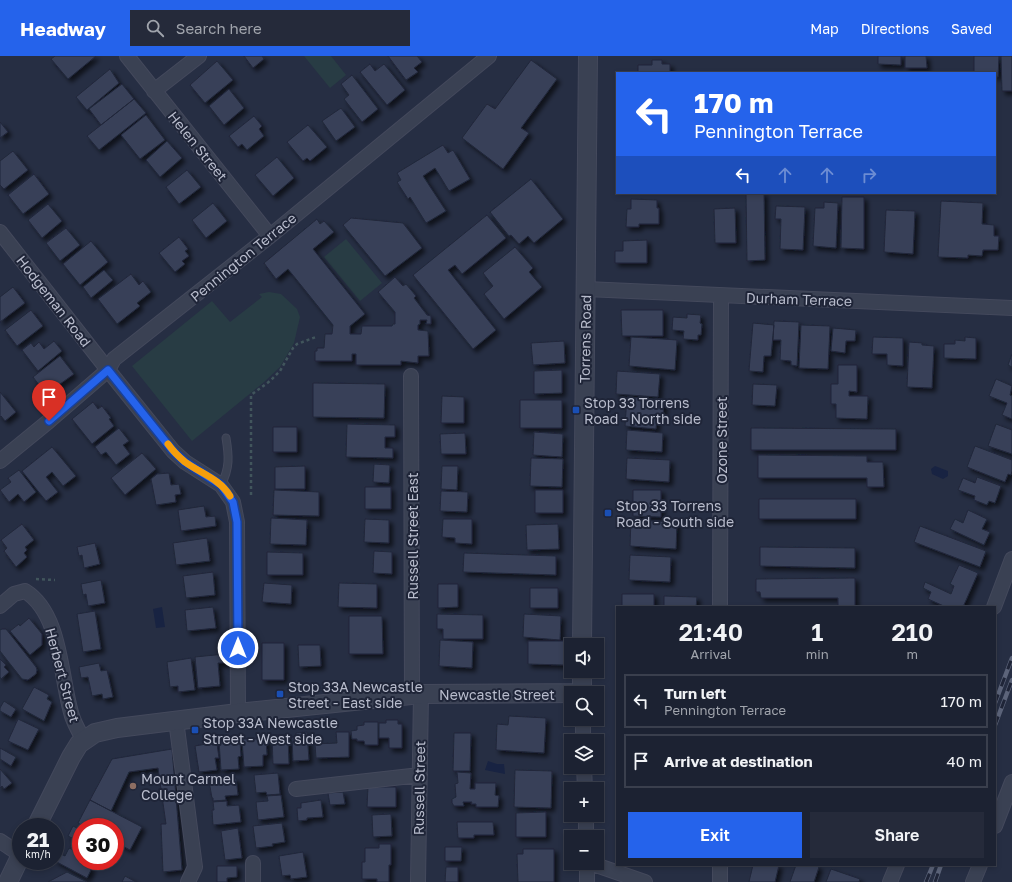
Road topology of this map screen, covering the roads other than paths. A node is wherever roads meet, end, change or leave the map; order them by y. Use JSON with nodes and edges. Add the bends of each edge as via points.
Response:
{"nodes":[{"id":1,"x":127,"y":56,"type":"edge"},
{"id":2,"x":199,"y":56,"type":"edge"},
{"id":3,"x":489,"y":56,"type":"edge"},
{"id":4,"x":588,"y":56,"type":"edge"},
{"id":5,"x":154,"y":91,"type":"junction"},
{"id":6,"x":0,"y":232,"type":"edge"},
{"id":7,"x":270,"y":236,"type":"junction"},
{"id":8,"x":586,"y":289,"type":"junction"},
{"id":9,"x":721,"y":296,"type":"junction"},
{"id":10,"x":1012,"y":308,"type":"edge"},
{"id":11,"x":108,"y":370,"type":"junction"},
{"id":12,"x":411,"y":376,"type":"dead end"},
{"id":13,"x":226,"y":438,"type":"dead end"},
{"id":14,"x":0,"y":460,"type":"edge"},
{"id":15,"x":221,"y":485,"type":"junction"},
{"id":16,"x":1012,"y":559,"type":"edge"},
{"id":17,"x":1,"y":604,"type":"edge"},
{"id":18,"x":720,"y":606,"type":"edge"},
{"id":19,"x":994,"y":606,"type":"edge"},
{"id":20,"x":582,"y":638,"type":"edge"},
{"id":21,"x":564,"y":693,"type":"edge"},
{"id":22,"x":417,"y":695,"type":"junction"},
{"id":23,"x":238,"y":713,"type":"junction"},
{"id":24,"x":176,"y":720,"type":"junction"},
{"id":25,"x":84,"y":741,"type":"junction"},
{"id":26,"x":420,"y":775,"type":"junction"},
{"id":27,"x":1012,"y":782,"type":"edge"},
{"id":28,"x":296,"y":789,"type":"dead end"},
{"id":29,"x":40,"y":818,"type":"edge"},
{"id":30,"x":996,"y":823,"type":"edge"},
{"id":31,"x":0,"y":841,"type":"edge"},
{"id":32,"x":12,"y":849,"type":"edge"},
{"id":33,"x":253,"y":863,"type":"dead end"},
{"id":34,"x":720,"y":866,"type":"edge"},
{"id":35,"x":896,"y":866,"type":"edge"},
{"id":36,"x":980,"y":866,"type":"edge"},
{"id":37,"x":604,"y":868,"type":"edge"},
{"id":38,"x":14,"y":870,"type":"edge"},
{"id":39,"x":588,"y":870,"type":"edge"},
{"id":40,"x":8,"y":882,"type":"edge"},
{"id":41,"x":188,"y":882,"type":"edge"},
{"id":42,"x":253,"y":882,"type":"edge"},
{"id":43,"x":418,"y":882,"type":"edge"},
{"id":44,"x":587,"y":882,"type":"edge"},
{"id":45,"x":646,"y":882,"type":"edge"},
{"id":46,"x":720,"y":882,"type":"edge"},
{"id":47,"x":890,"y":882,"type":"edge"},
{"id":48,"x":973,"y":882,"type":"edge"}],
"edges":[{"from":1,"to":5,"type":"street","name":"Helen Street"},
{"from":2,"to":5,"type":"street"},
{"from":3,"to":7,"type":"street","name":"Pennington Terrace"},
{"from":4,"to":8,"type":"street","name":"Torrens Road"},
{"from":5,"to":7,"type":"street","name":"Helen Street"},
{"from":6,"to":11,"type":"street","name":"Hodgeman Road"},
{"from":7,"to":11,"type":"street","name":"Pennington Terrace","via":[[114,360]]},
{"from":8,"to":9,"type":"street","name":"Durham Terrace"},
{"from":8,"to":20,"type":"street","name":"Torrens Road"},
{"from":9,"to":10,"type":"street","name":"Durham Terrace"},
{"from":9,"to":18,"type":"street","name":"Ozone Street"},
{"from":11,"to":14,"type":"street","name":"Pennington Terrace"},
{"from":11,"to":15,"type":"street","name":"Hodgeman Road","via":[[173,451],[185,462]]},
{"from":12,"to":22,"type":"street","name":"Russell Street East"},
{"from":13,"to":15,"type":"lane","via":[[229,455]]},
{"from":15,"to":23,"type":"street","via":[[233,502],[237,522]]},
{"from":16,"to":19,"type":"street"},
{"from":17,"to":25,"type":"street","name":"Herbert Street","via":[[14,594],[25,592],[34,597],[50,622],[72,716]]},
{"from":21,"to":22,"type":"street","name":"Newcastle Street"},
{"from":22,"to":23,"type":"street","name":"Newcastle Street"},
{"from":22,"to":26,"type":"street","name":"Russell Street"},
{"from":23,"to":24,"type":"street","name":"Newcastle Street"},
{"from":24,"to":25,"type":"street","name":"Newcastle Street","via":[[95,733]]},
{"from":24,"to":41,"type":"street","via":[[195,867]]},
{"from":25,"to":29,"type":"street","name":"Newcastle Street","via":[[70,757]]},
{"from":26,"to":28,"type":"street"},
{"from":26,"to":43,"type":"street","name":"Russell Street"},
{"from":27,"to":30,"type":"street"},
{"from":31,"to":32,"type":"street"},
{"from":33,"to":42,"type":"street"},
{"from":34,"to":46,"type":"street"},
{"from":35,"to":47,"type":"street"},
{"from":36,"to":48,"type":"street"},
{"from":37,"to":45,"type":"street"},
{"from":38,"to":40,"type":"street"},
{"from":39,"to":44,"type":"street"}]}
